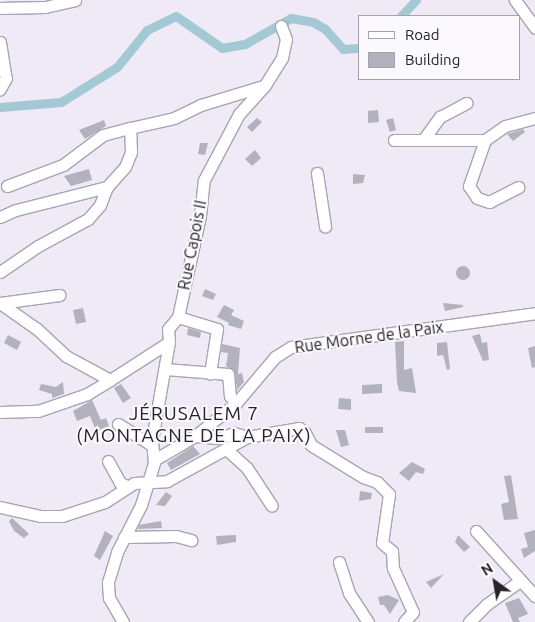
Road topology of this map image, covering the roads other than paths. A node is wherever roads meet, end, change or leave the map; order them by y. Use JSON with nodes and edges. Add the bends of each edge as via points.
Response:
{"nodes":[{"id":1,"x":75,"y":0,"type":"edge"},
{"id":2,"x":515,"y":0,"type":"edge"},
{"id":3,"x":0,"y":8,"type":"edge"},
{"id":4,"x":281,"y":26,"type":"dead end"},
{"id":5,"x":535,"y":28,"type":"edge"},
{"id":6,"x":0,"y":42,"type":"edge"},
{"id":7,"x":264,"y":85,"type":"junction"},
{"id":8,"x":0,"y":89,"type":"edge"},
{"id":9,"x":466,"y":103,"type":"dead end"},
{"id":10,"x":535,"y":118,"type":"edge"},
{"id":11,"x":130,"y":128,"type":"junction"},
{"id":12,"x":394,"y":140,"type":"dead end"},
{"id":13,"x":423,"y":140,"type":"junction"},
{"id":14,"x":485,"y":140,"type":"junction"},
{"id":15,"x":317,"y":173,"type":"dead end"},
{"id":16,"x":7,"y":186,"type":"dead end"},
{"id":17,"x":107,"y":187,"type":"junction"},
{"id":18,"x":518,"y":187,"type":"dead end"},
{"id":19,"x":0,"y":217,"type":"edge"},
{"id":20,"x":325,"y":226,"type":"dead end"},
{"id":21,"x":0,"y":272,"type":"edge"},
{"id":22,"x":59,"y":295,"type":"dead end"},
{"id":23,"x":0,"y":303,"type":"edge"},
{"id":24,"x":535,"y":313,"type":"edge"},
{"id":25,"x":178,"y":317,"type":"junction"},
{"id":26,"x":169,"y":342,"type":"junction"},
{"id":27,"x":165,"y":369,"type":"junction"},
{"id":28,"x":210,"y":373,"type":"junction"},
{"id":29,"x":110,"y":380,"type":"junction"},
{"id":30,"x":236,"y":403,"type":"junction"},
{"id":31,"x":0,"y":412,"type":"edge"},
{"id":32,"x":118,"y":424,"type":"dead end"},
{"id":33,"x":195,"y":436,"type":"junction"},
{"id":34,"x":247,"y":437,"type":"junction"},
{"id":35,"x":152,"y":445,"type":"junction"},
{"id":36,"x":226,"y":449,"type":"junction"},
{"id":37,"x":154,"y":460,"type":"junction"},
{"id":38,"x":108,"y":461,"type":"dead end"},
{"id":39,"x":146,"y":483,"type":"junction"},
{"id":40,"x":127,"y":486,"type":"junction"},
{"id":41,"x":272,"y":506,"type":"dead end"},
{"id":42,"x":0,"y":507,"type":"edge"},
{"id":43,"x":476,"y":532,"type":"dead end"},
{"id":44,"x":124,"y":537,"type":"junction"},
{"id":45,"x":190,"y":540,"type":"dead end"},
{"id":46,"x":339,"y":562,"type":"dead end"},
{"id":47,"x":520,"y":581,"type":"junction"},
{"id":48,"x":535,"y":596,"type":"edge"},
{"id":49,"x":123,"y":622,"type":"edge"},
{"id":50,"x":368,"y":622,"type":"edge"},
{"id":51,"x":404,"y":622,"type":"edge"},
{"id":52,"x":469,"y":622,"type":"edge"}],
"edges":[{"from":1,"to":3,"type":"street","via":[[45,8]]},
{"from":2,"to":5,"type":"street"},
{"from":4,"to":7,"type":"street","name":"Rue Capois II","via":[[286,40],[282,58]]},
{"from":6,"to":8,"type":"street","via":[[6,78]]},
{"from":7,"to":11,"type":"street","via":[[201,105],[174,118]]},
{"from":7,"to":25,"type":"street","name":"Rue Capois II","via":[[239,114],[204,180],[200,216]]},
{"from":9,"to":13,"type":"street","via":[[440,117]]},
{"from":10,"to":14,"type":"street","via":[[505,126]]},
{"from":11,"to":16,"type":"street","via":[[103,134],[64,165]]},
{"from":11,"to":17,"type":"street","via":[[131,152],[125,167]]},
{"from":12,"to":13,"type":"street"},
{"from":13,"to":14,"type":"street"},
{"from":14,"to":18,"type":"street","via":[[469,186],[477,198],[489,202]]},
{"from":15,"to":20,"type":"street"},
{"from":17,"to":19,"type":"street"},
{"from":17,"to":21,"type":"street","via":[[100,205],[88,220],[38,246]]},
{"from":22,"to":23,"type":"street"},
{"from":23,"to":29,"type":"street","via":[[37,328],[66,356]]},
{"from":24,"to":30,"type":"street","name":"Rue Morne de la Paix","via":[[291,347],[275,357]]},
{"from":25,"to":26,"type":"street","name":"Rue Capois II","via":[[168,329]]},
{"from":25,"to":28,"type":"street","via":[[217,329]]},
{"from":26,"to":27,"type":"street","name":"Rue Capois II"},
{"from":26,"to":29,"type":"street"},
{"from":27,"to":28,"type":"street"},
{"from":27,"to":35,"type":"street","name":"Rue Capois II"},
{"from":28,"to":30,"type":"street","via":[[228,374],[230,396]]},
{"from":29,"to":31,"type":"street","via":[[87,394],[38,411]]},
{"from":30,"to":33,"type":"street","name":"Rue Morne de la Paix"},
{"from":32,"to":35,"type":"street"},
{"from":33,"to":34,"type":"street","via":[[220,438],[234,432]]},
{"from":33,"to":37,"type":"street","name":"Rue Morne de la Paix"},
{"from":34,"to":36,"type":"street"},
{"from":34,"to":51,"type":"street","via":[[299,428],[311,446],[363,478],[377,482],[388,494],[382,543],[392,552],[393,568],[413,612]]},
{"from":35,"to":37,"type":"street","name":"Rue Capois II"},
{"from":36,"to":39,"type":"street","via":[[167,480]]},
{"from":36,"to":41,"type":"street","via":[[247,468]]},
{"from":37,"to":39,"type":"street","name":"Rue Capois II"},
{"from":38,"to":40,"type":"street","via":[[120,483]]},
{"from":39,"to":40,"type":"street"},
{"from":39,"to":44,"type":"street","name":"Rue Capois II","via":[[141,505]]},
{"from":40,"to":42,"type":"street","via":[[105,502],[62,516],[41,516]]},
{"from":43,"to":47,"type":"street","via":[[494,548]]},
{"from":44,"to":45,"type":"street","via":[[176,536]]},
{"from":44,"to":49,"type":"street","name":"Rue Capois II","via":[[108,582],[109,598]]},
{"from":46,"to":50,"type":"street","via":[[350,593]]},
{"from":47,"to":48,"type":"street"},
{"from":47,"to":52,"type":"street","via":[[487,604]]}]}
